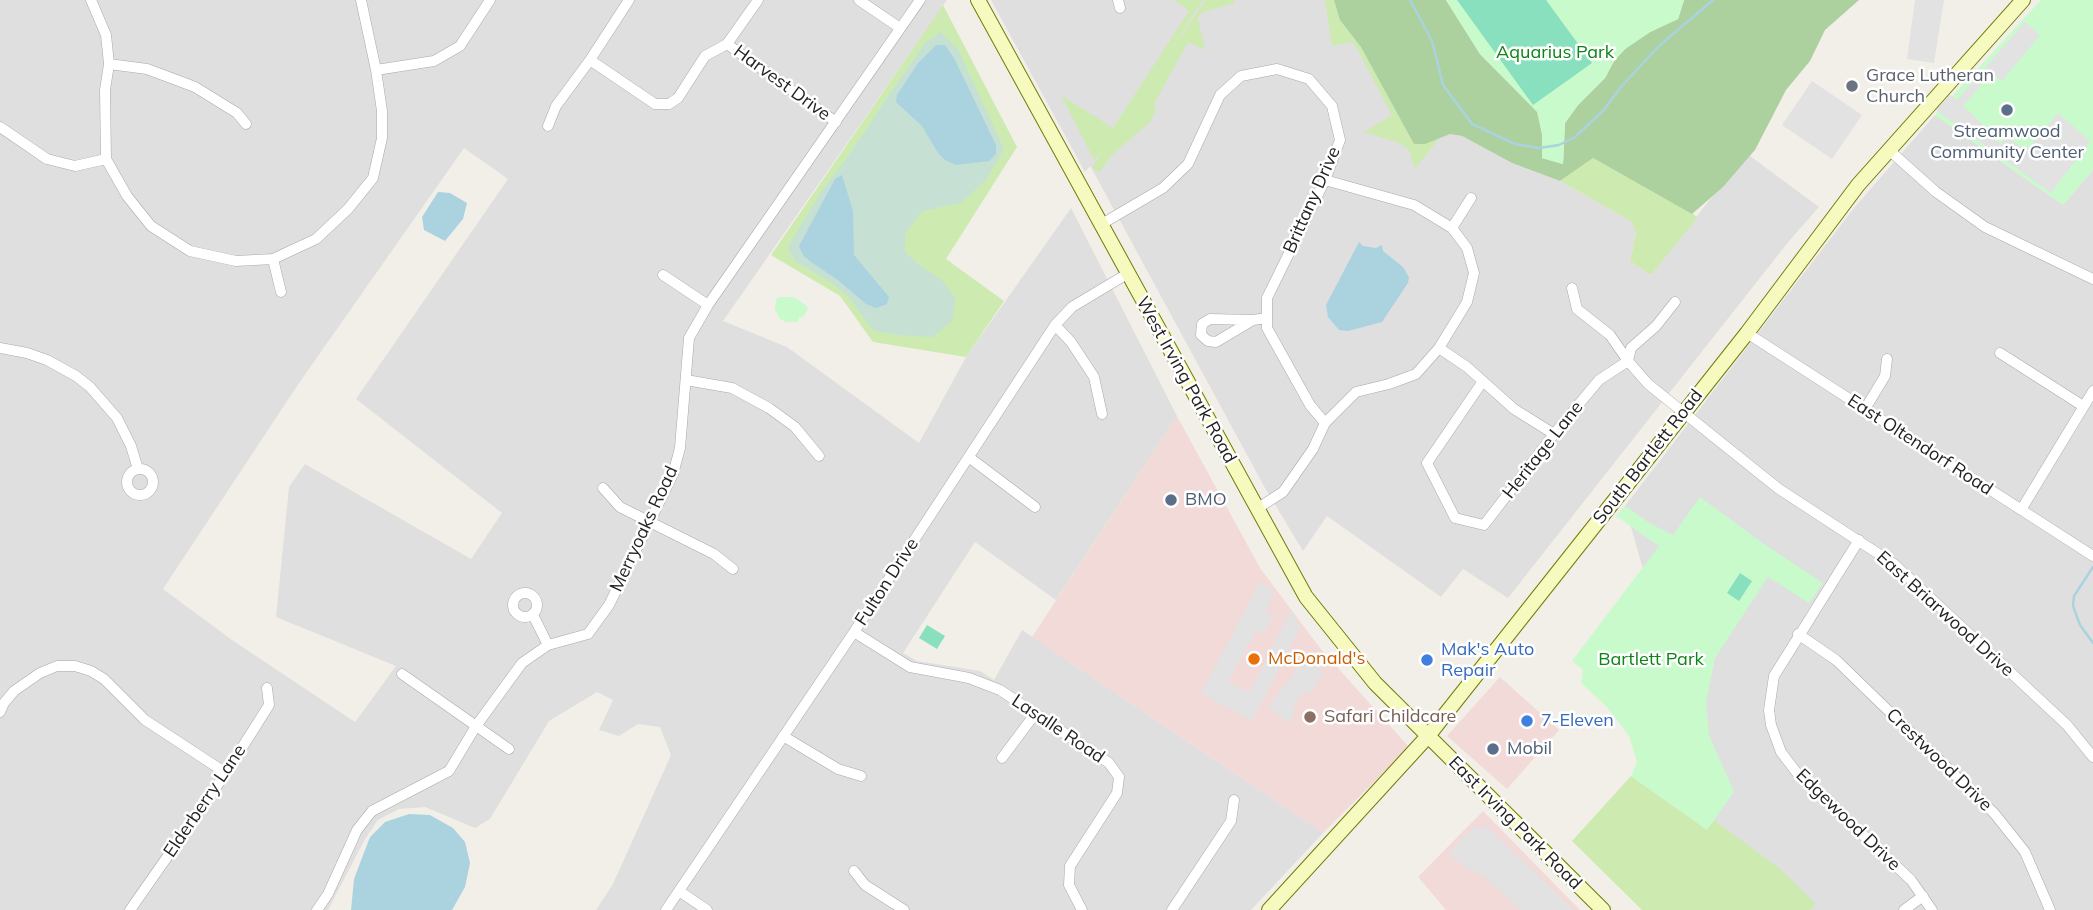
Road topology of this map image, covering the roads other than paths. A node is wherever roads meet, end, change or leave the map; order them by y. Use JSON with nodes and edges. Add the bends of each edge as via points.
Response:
{"nodes":[{"id":1,"x":91,"y":0,"type":"edge"},
{"id":2,"x":361,"y":0,"type":"edge"},
{"id":3,"x":490,"y":0,"type":"edge"},
{"id":4,"x":629,"y":0,"type":"edge"},
{"id":5,"x":758,"y":0,"type":"edge"},
{"id":6,"x":859,"y":0,"type":"edge"},
{"id":7,"x":920,"y":0,"type":"edge"},
{"id":8,"x":978,"y":0,"type":"edge"},
{"id":9,"x":2023,"y":0,"type":"edge"},
{"id":10,"x":900,"y":28,"type":"junction"},
{"id":11,"x":727,"y":44,"type":"junction"},
{"id":12,"x":590,"y":61,"type":"junction"},
{"id":13,"x":109,"y":64,"type":"junction"},
{"id":14,"x":376,"y":70,"type":"junction"},
{"id":15,"x":836,"y":121,"type":"junction"},
{"id":16,"x":246,"y":124,"type":"dead end"},
{"id":17,"x":548,"y":126,"type":"dead end"},
{"id":18,"x":0,"y":127,"type":"edge"},
{"id":19,"x":1889,"y":150,"type":"junction"},
{"id":20,"x":106,"y":159,"type":"junction"},
{"id":21,"x":1325,"y":180,"type":"junction"},
{"id":22,"x":1471,"y":198,"type":"dead end"},
{"id":23,"x":1100,"y":225,"type":"junction"},
{"id":24,"x":1452,"y":228,"type":"junction"},
{"id":25,"x":273,"y":260,"type":"junction"},
{"id":26,"x":1126,"y":274,"type":"junction"},
{"id":27,"x":663,"y":275,"type":"dead end"},
{"id":28,"x":2093,"y":279,"type":"edge"},
{"id":29,"x":1572,"y":288,"type":"dead end"},
{"id":30,"x":281,"y":292,"type":"dead end"},
{"id":31,"x":1675,"y":302,"type":"dead end"},
{"id":32,"x":708,"y":305,"type":"junction"},
{"id":33,"x":1267,"y":318,"type":"junction"},
{"id":34,"x":1253,"y":320,"type":"junction"},
{"id":35,"x":1055,"y":325,"type":"junction"},
{"id":36,"x":1747,"y":333,"type":"junction"},
{"id":37,"x":0,"y":348,"type":"edge"},
{"id":38,"x":1439,"y":348,"type":"junction"},
{"id":39,"x":2000,"y":353,"type":"dead end"},
{"id":40,"x":1887,"y":359,"type":"dead end"},
{"id":41,"x":1628,"y":361,"type":"junction"},
{"id":42,"x":686,"y":380,"type":"junction"},
{"id":43,"x":1483,"y":381,"type":"junction"},
{"id":44,"x":2093,"y":391,"type":"edge"},
{"id":45,"x":2083,"y":406,"type":"junction"},
{"id":46,"x":1865,"y":409,"type":"junction"},
{"id":47,"x":1102,"y":414,"type":"dead end"},
{"id":48,"x":1682,"y":414,"type":"junction"},
{"id":49,"x":1325,"y":423,"type":"junction"},
{"id":50,"x":1554,"y":434,"type":"junction"},
{"id":51,"x":819,"y":456,"type":"dead end"},
{"id":52,"x":970,"y":458,"type":"junction"},
{"id":53,"x":138,"y":469,"type":"dead end"},
{"id":54,"x":603,"y":488,"type":"dead end"},
{"id":55,"x":1035,"y":507,"type":"dead end"},
{"id":56,"x":1258,"y":508,"type":"junction"},
{"id":57,"x":2021,"y":510,"type":"junction"},
{"id":58,"x":650,"y":523,"type":"junction"},
{"id":59,"x":1858,"y":540,"type":"junction"},
{"id":60,"x":2093,"y":556,"type":"edge"},
{"id":61,"x":733,"y":569,"type":"dead end"},
{"id":62,"x":533,"y":615,"type":"dead end"},
{"id":63,"x":854,"y":632,"type":"junction"},
{"id":64,"x":1798,"y":634,"type":"junction"},
{"id":65,"x":548,"y":645,"type":"junction"},
{"id":66,"x":402,"y":674,"type":"dead end"},
{"id":67,"x":267,"y":688,"type":"dead end"},
{"id":68,"x":0,"y":712,"type":"edge"},
{"id":69,"x":1035,"y":715,"type":"junction"},
{"id":70,"x":476,"y":726,"type":"junction"},
{"id":71,"x":783,"y":736,"type":"junction"},
{"id":72,"x":1428,"y":736,"type":"junction"},
{"id":73,"x":509,"y":749,"type":"dead end"},
{"id":74,"x":2093,"y":757,"type":"edge"},
{"id":75,"x":1002,"y":758,"type":"dead end"},
{"id":76,"x":226,"y":773,"type":"junction"},
{"id":77,"x":861,"y":776,"type":"dead end"},
{"id":78,"x":1234,"y":800,"type":"dead end"},
{"id":79,"x":854,"y":871,"type":"dead end"},
{"id":80,"x":679,"y":891,"type":"junction"},
{"id":81,"x":1923,"y":896,"type":"junction"},
{"id":82,"x":130,"y":910,"type":"edge"},
{"id":83,"x":317,"y":910,"type":"edge"},
{"id":84,"x":666,"y":910,"type":"edge"},
{"id":85,"x":707,"y":910,"type":"edge"},
{"id":86,"x":904,"y":910,"type":"edge"},
{"id":87,"x":1082,"y":910,"type":"edge"},
{"id":88,"x":1172,"y":910,"type":"edge"},
{"id":89,"x":1269,"y":910,"type":"edge"},
{"id":90,"x":1603,"y":910,"type":"edge"},
{"id":91,"x":1904,"y":910,"type":"edge"},
{"id":92,"x":1932,"y":910,"type":"edge"},
{"id":93,"x":2050,"y":910,"type":"edge"}],
"edges":[{"from":1,"to":13,"type":"street","via":[[106,35]]},
{"from":2,"to":14,"type":"street"},
{"from":3,"to":14,"type":"street","via":[[460,46],[434,61]]},
{"from":4,"to":12,"type":"street"},
{"from":5,"to":11,"type":"street"},
{"from":6,"to":10,"type":"street"},
{"from":7,"to":10,"type":"street","name":"Merryoaks Road"},
{"from":8,"to":23,"type":"main road","name":"West Irving Park Road"},
{"from":9,"to":19,"type":"main road","name":"South Bartlett Road"},
{"from":10,"to":15,"type":"street","name":"Merryoaks Road"},
{"from":11,"to":12,"type":"street","via":[[705,56],[678,98],[669,104],[655,104]]},
{"from":11,"to":15,"type":"street","name":"Harvest Drive"},
{"from":12,"to":17,"type":"street","via":[[556,106]]},
{"from":13,"to":16,"type":"street","via":[[147,69],[195,87],[237,113]]},
{"from":13,"to":20,"type":"street"},
{"from":14,"to":25,"type":"street","via":[[382,138],[373,178],[316,239]]},
{"from":15,"to":32,"type":"street","name":"Merryoaks Road"},
{"from":18,"to":20,"type":"street","via":[[47,159],[75,166]]},
{"from":19,"to":28,"type":"street","via":[[1985,227]]},
{"from":19,"to":36,"type":"main road","name":"South Bartlett Road"},
{"from":20,"to":25,"type":"street","via":[[151,226],[190,251],[236,261]]},
{"from":21,"to":23,"type":"street","name":"Brittany Drive","via":[[1340,141],[1332,106],[1309,79],[1283,69],[1259,71],[1241,76],[1220,95],[1188,164],[1163,188]]},
{"from":21,"to":24,"type":"street","via":[[1415,205]]},
{"from":21,"to":33,"type":"street","name":"Brittany Drive","via":[[1267,298]]},
{"from":22,"to":24,"type":"street"},
{"from":23,"to":26,"type":"main road","name":"West Irving Park Road"},
{"from":24,"to":38,"type":"street","via":[[1467,248],[1474,273],[1468,302]]},
{"from":25,"to":30,"type":"street"},
{"from":26,"to":35,"type":"street","name":"Fulton Drive","via":[[1072,307]]},
{"from":26,"to":56,"type":"main road","name":"West Irving Park Road"},
{"from":27,"to":32,"type":"street"},
{"from":29,"to":41,"type":"street","name":"East Briarwood Drive","via":[[1577,309],[1610,335]]},
{"from":31,"to":41,"type":"street","via":[[1631,348]]},
{"from":32,"to":42,"type":"street","name":"Merryoaks Road","via":[[690,338]]},
{"from":33,"to":34,"type":"street"},
{"from":33,"to":49,"type":"street","via":[[1267,328]]},
{"from":34,"to":34,"type":"street","via":[[1210,319],[1202,324],[1201,335],[1216,342]]},
{"from":35,"to":47,"type":"street","via":[[1094,377]]},
{"from":35,"to":52,"type":"street","name":"Fulton Drive"},
{"from":36,"to":46,"type":"street","name":"East Oltendorf Road"},
{"from":36,"to":48,"type":"main road","name":"South Bartlett Road"},
{"from":37,"to":53,"type":"street","via":[[47,360],[90,387],[117,418]]},
{"from":38,"to":43,"type":"street"},
{"from":38,"to":49,"type":"street","via":[[1416,374],[1356,392]]},
{"from":39,"to":45,"type":"street"},
{"from":40,"to":46,"type":"street","via":[[1885,376]]},
{"from":41,"to":48,"type":"street","name":"East Briarwood Drive"},
{"from":41,"to":50,"type":"street","name":"Heritage Lane","via":[[1599,380]]},
{"from":42,"to":51,"type":"street","via":[[732,388],[769,408],[794,427]]},
{"from":42,"to":58,"type":"street","name":"Merryoaks Road","via":[[677,461]]},
{"from":43,"to":50,"type":"street","via":[[1514,409]]},
{"from":43,"to":50,"type":"street","name":"Heritage Lane","via":[[1427,463],[1455,518],[1484,525]]},
{"from":44,"to":45,"type":"street"},
{"from":45,"to":57,"type":"street"},
{"from":46,"to":57,"type":"street","name":"East Oltendorf Road"},
{"from":48,"to":59,"type":"street","name":"East Briarwood Drive","via":[[1779,489]]},
{"from":48,"to":72,"type":"main road","name":"South Bartlett Road"},
{"from":49,"to":56,"type":"street","via":[[1283,492]]},
{"from":52,"to":55,"type":"street"},
{"from":52,"to":63,"type":"street","name":"Fulton Drive"},
{"from":54,"to":58,"type":"street","via":[[620,507]]},
{"from":56,"to":72,"type":"main road","name":"West Irving Park Road","via":[[1306,597],[1376,683]]},
{"from":57,"to":60,"type":"street","name":"East Oltendorf Road"},
{"from":58,"to":61,"type":"street","via":[[714,554]]},
{"from":58,"to":65,"type":"street","name":"Merryoaks Road","via":[[609,605],[588,634]]},
{"from":59,"to":64,"type":"street","name":"Edgewood Drive"},
{"from":59,"to":74,"type":"street","name":"East Briarwood Drive","via":[[1906,575],[2067,725]]},
{"from":62,"to":65,"type":"street"},
{"from":63,"to":69,"type":"street","name":"Lasalle Road","via":[[909,667],[969,678],[1000,690]]},
{"from":63,"to":71,"type":"street","name":"Fulton Drive"},
{"from":64,"to":81,"type":"street","name":"Edgewood Drive","via":[[1774,676],[1769,710],[1775,738],[1797,773]]},
{"from":64,"to":93,"type":"street","name":"Crestwood Drive","via":[[1836,660],[1994,813],[2025,852]]},
{"from":65,"to":70,"type":"street","name":"Merryoaks Road","via":[[522,663]]},
{"from":66,"to":70,"type":"street"},
{"from":67,"to":76,"type":"street","name":"Elderberry Lane","via":[[269,705]]},
{"from":68,"to":76,"type":"street","via":[[14,691],[40,673],[57,666],[75,666],[104,679],[145,720]]},
{"from":69,"to":75,"type":"street"},
{"from":69,"to":87,"type":"street","name":"Lasalle Road","via":[[1109,763],[1119,777],[1116,793],[1070,866],[1069,885]]},
{"from":70,"to":73,"type":"street"},
{"from":70,"to":83,"type":"street","name":"Merryoaks Road","via":[[449,771],[372,811],[357,830]]},
{"from":71,"to":77,"type":"street","via":[[838,769]]},
{"from":71,"to":80,"type":"street","name":"Fulton Drive"},
{"from":72,"to":89,"type":"main road","name":"South Bartlett Road"},
{"from":72,"to":90,"type":"main road","name":"East Irving Park Road"},
{"from":76,"to":82,"type":"street","name":"Elderberry Lane"},
{"from":78,"to":88,"type":"street","via":[[1231,821]]},
{"from":79,"to":86,"type":"street","via":[[865,885]]},
{"from":80,"to":84,"type":"street","name":"Fulton Drive"},
{"from":80,"to":85,"type":"street"},
{"from":81,"to":91,"type":"street"},
{"from":81,"to":92,"type":"street","name":"Edgewood Drive"}]}
